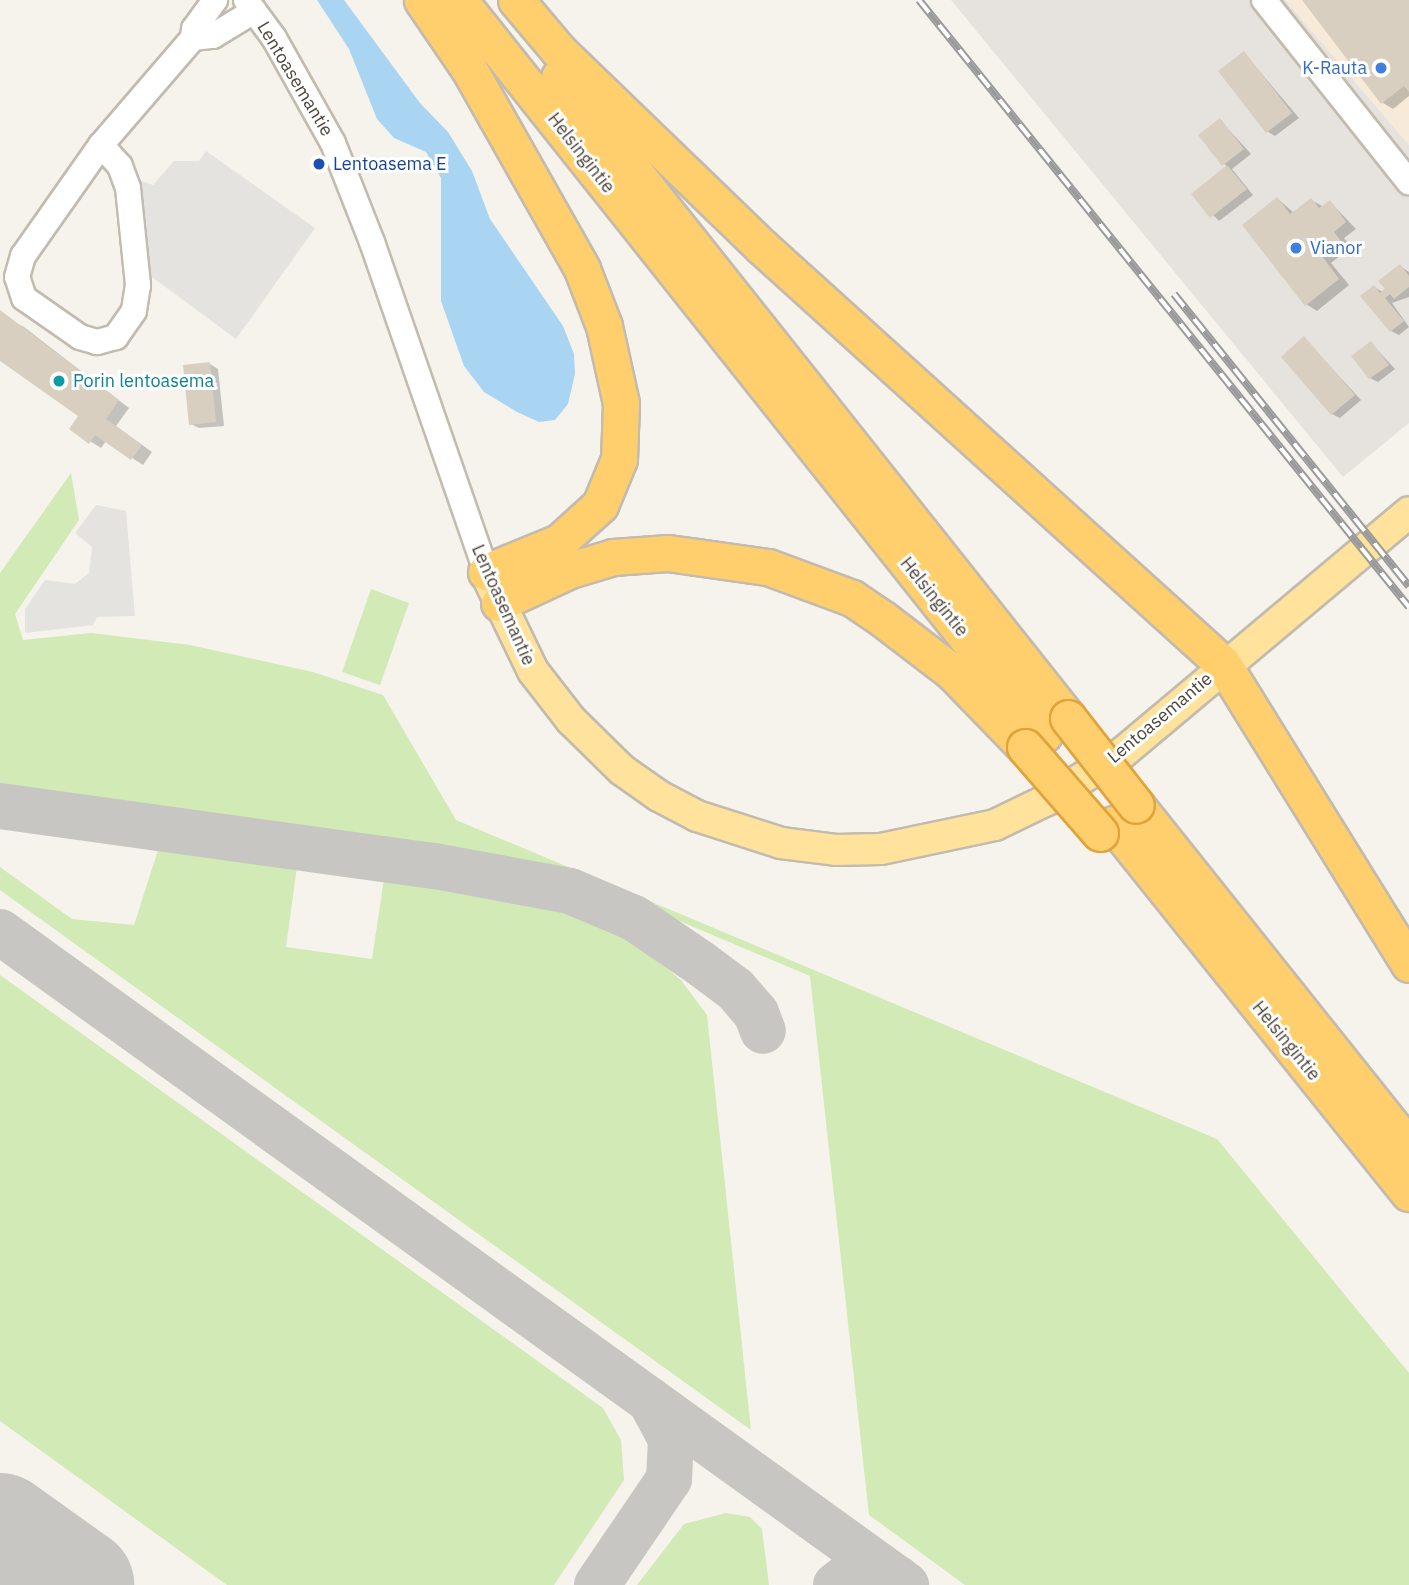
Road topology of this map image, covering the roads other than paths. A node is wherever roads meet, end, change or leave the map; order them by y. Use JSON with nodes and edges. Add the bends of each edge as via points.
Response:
{"nodes":[{"id":1,"x":215,"y":0,"type":"edge"},
{"id":2,"x":422,"y":0,"type":"edge"},
{"id":3,"x":459,"y":0,"type":"edge"},
{"id":4,"x":498,"y":0,"type":"edge"},
{"id":5,"x":516,"y":0,"type":"edge"},
{"id":6,"x":1264,"y":0,"type":"edge"},
{"id":7,"x":250,"y":5,"type":"edge"},
{"id":8,"x":192,"y":38,"type":"junction"},
{"id":9,"x":101,"y":145,"type":"junction"},
{"id":10,"x":1409,"y":182,"type":"edge"},
{"id":11,"x":1409,"y":512,"type":"edge"},
{"id":12,"x":492,"y":588,"type":"junction"},
{"id":13,"x":1223,"y":664,"type":"junction"},
{"id":14,"x":1046,"y":734,"type":"junction"},
{"id":15,"x":1116,"y":821,"type":"junction"},
{"id":16,"x":1409,"y":964,"type":"edge"},
{"id":17,"x":1409,"y":1147,"type":"edge"},
{"id":18,"x":1409,"y":1193,"type":"edge"}],
"edges":[{"from":1,"to":8,"type":"street"},
{"from":2,"to":12,"type":"highway","via":[[469,69],[582,268],[604,326],[621,403],[619,458],[600,505],[559,542]]},
{"from":3,"to":14,"type":"highway","name":"Helsingintie"},
{"from":4,"to":14,"type":"highway","name":"Helsingintie"},
{"from":5,"to":13,"type":"highway","via":[[559,51],[762,247]]},
{"from":6,"to":10,"type":"street"},
{"from":7,"to":8,"type":"street","via":[[213,36]]},
{"from":7,"to":12,"type":"street","name":"Lentoasemantie","via":[[333,143]]},
{"from":8,"to":9,"type":"street"},
{"from":9,"to":9,"type":"street","via":[[37,232],[17,277],[24,298],[80,337],[97,342],[116,337],[134,311],[138,285],[128,188],[120,166]]},
{"from":11,"to":13,"type":"main road","name":"Lentoasemantie"},
{"from":12,"to":13,"type":"main road","name":"Lentoasemantie","via":[[533,671],[571,720],[622,770],[678,806],[737,831],[780,843],[836,850],[881,849],[959,836],[1037,805],[1121,754]]},
{"from":12,"to":14,"type":"highway","via":[[614,557],[668,553],[768,567],[852,598]]},
{"from":13,"to":16,"type":"highway"},
{"from":14,"to":15,"type":"highway","name":"Helsingintie","bridge":true},
{"from":14,"to":15,"type":"highway","bridge":true},
{"from":15,"to":17,"type":"highway","name":"Helsingintie"},
{"from":15,"to":18,"type":"highway","name":"Helsingintie","via":[[1247,993]]}]}
